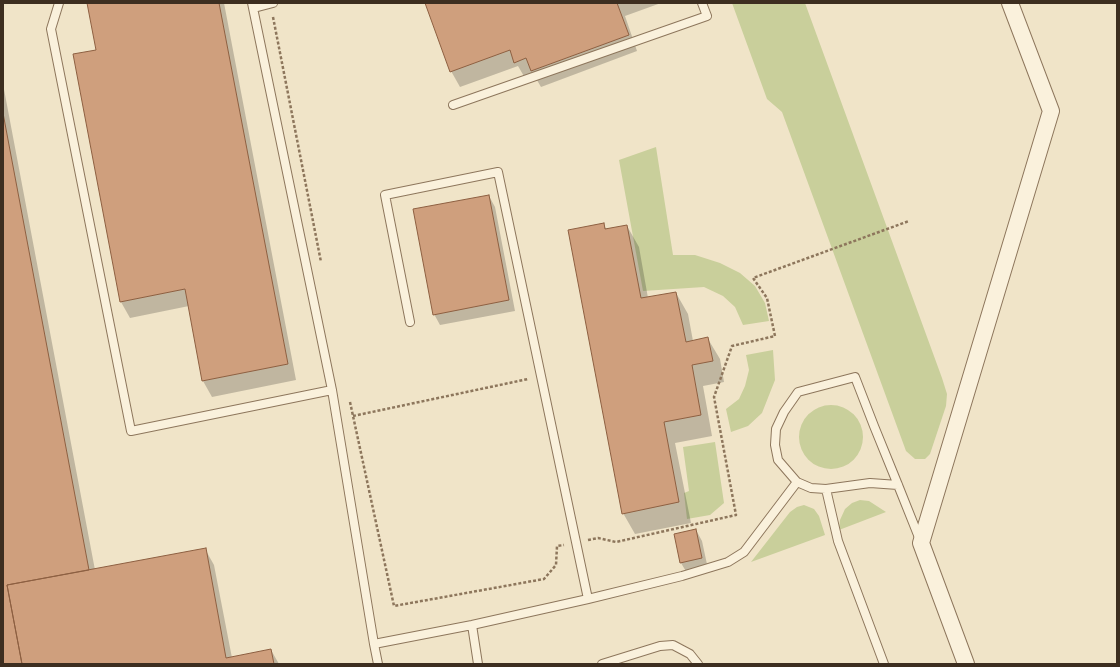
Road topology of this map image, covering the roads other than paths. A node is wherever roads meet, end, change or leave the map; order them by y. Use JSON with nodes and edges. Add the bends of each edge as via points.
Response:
{"nodes":[{"id":1,"x":59,"y":3,"type":"edge"},
{"id":2,"x":272,"y":3,"type":"edge"},
{"id":3,"x":702,"y":3,"type":"edge"},
{"id":4,"x":1010,"y":3,"type":"edge"},
{"id":5,"x":253,"y":6,"type":"edge"},
{"id":6,"x":453,"y":105,"type":"dead end"},
{"id":7,"x":410,"y":322,"type":"dead end"},
{"id":8,"x":332,"y":390,"type":"junction"},
{"id":9,"x":797,"y":482,"type":"junction"},
{"id":10,"x":898,"y":485,"type":"junction"},
{"id":11,"x":826,"y":489,"type":"junction"},
{"id":12,"x":921,"y":543,"type":"junction"},
{"id":13,"x":588,"y":599,"type":"junction"},
{"id":14,"x":472,"y":625,"type":"junction"},
{"id":15,"x":374,"y":644,"type":"junction"},
{"id":16,"x":378,"y":664,"type":"edge"},
{"id":17,"x":478,"y":664,"type":"edge"},
{"id":18,"x":602,"y":664,"type":"edge"},
{"id":19,"x":698,"y":664,"type":"edge"},
{"id":20,"x":884,"y":664,"type":"edge"},
{"id":21,"x":966,"y":664,"type":"edge"}],
"edges":[{"from":1,"to":8,"type":"lane","via":[[51,29],[131,431]]},
{"from":2,"to":5,"type":"lane"},
{"from":3,"to":6,"type":"lane","via":[[707,16]]},
{"from":4,"to":12,"type":"street","via":[[1051,111]]},
{"from":5,"to":8,"type":"lane"},
{"from":7,"to":13,"type":"lane","via":[[385,195],[498,172]]},
{"from":8,"to":15,"type":"lane"},
{"from":9,"to":10,"type":"lane","via":[[778,460],[775,445],[776,429],[784,412],[798,392],[855,376]]},
{"from":9,"to":11,"type":"lane","via":[[811,488]]},
{"from":9,"to":13,"type":"lane","via":[[744,552],[728,562]]},
{"from":10,"to":11,"type":"lane","via":[[870,483]]},
{"from":10,"to":12,"type":"lane"},
{"from":11,"to":20,"type":"lane","via":[[840,546]]},
{"from":12,"to":21,"type":"street"},
{"from":13,"to":14,"type":"lane"},
{"from":14,"to":15,"type":"lane"},
{"from":14,"to":17,"type":"lane"},
{"from":15,"to":16,"type":"lane"},
{"from":18,"to":19,"type":"lane","via":[[660,646],[673,645],[690,654]]}]}
